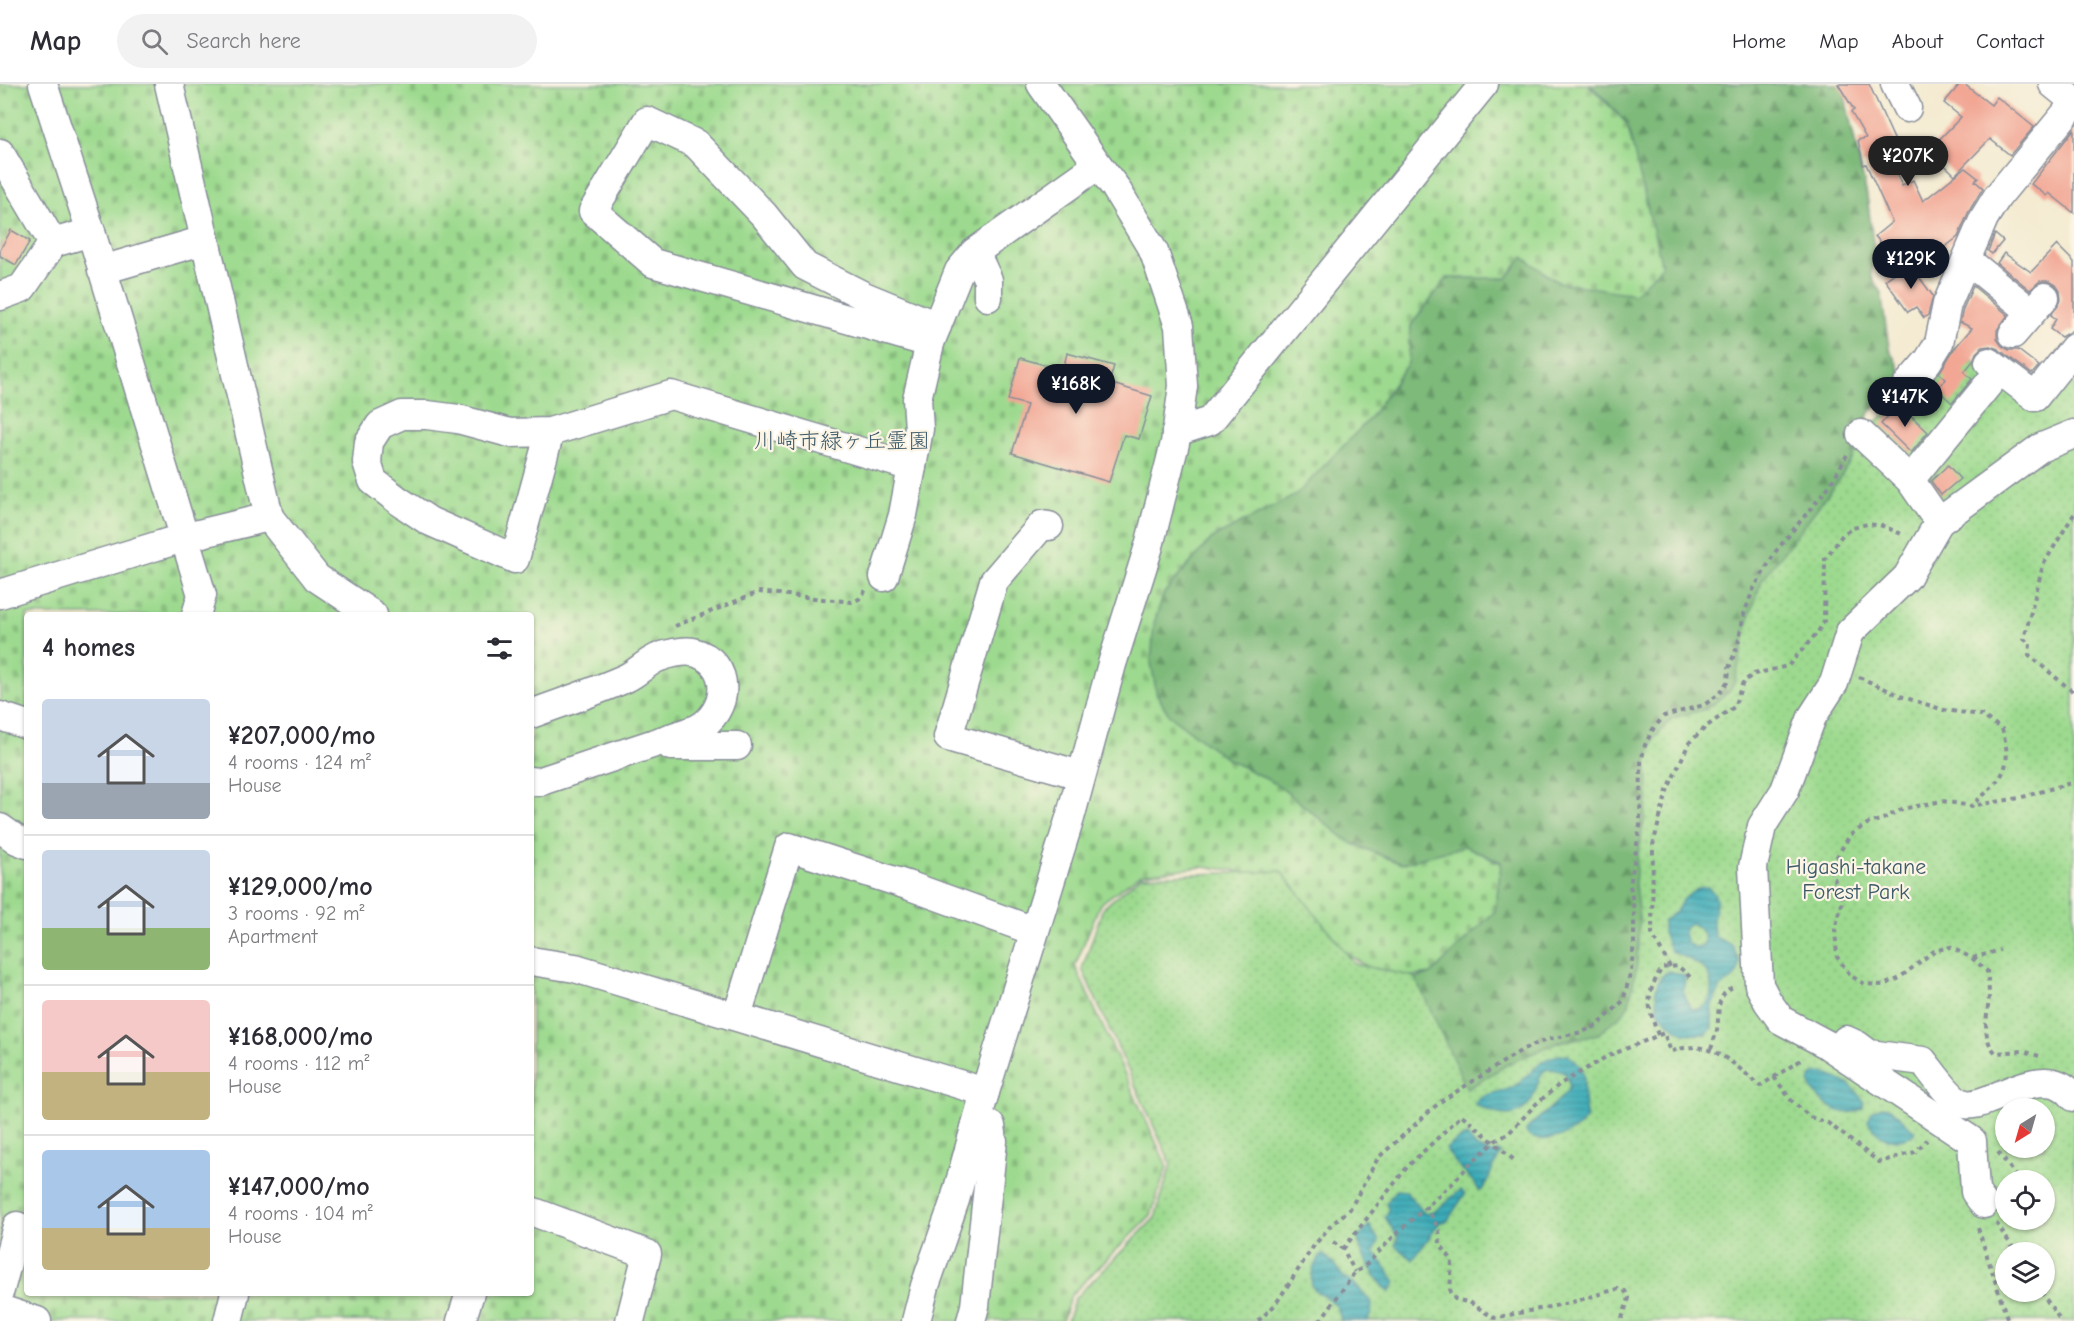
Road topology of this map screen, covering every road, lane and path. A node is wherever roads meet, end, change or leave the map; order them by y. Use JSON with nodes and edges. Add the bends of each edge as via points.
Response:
{"nodes":[{"id":1,"x":43,"y":84,"type":"edge"},
{"id":2,"x":169,"y":84,"type":"edge"},
{"id":3,"x":1484,"y":84,"type":"edge"},
{"id":4,"x":1051,"y":87,"type":"edge"},
{"id":5,"x":2066,"y":95,"type":"edge"},
{"id":6,"x":0,"y":153,"type":"edge"},
{"id":7,"x":1098,"y":165,"type":"junction"},
{"id":8,"x":90,"y":232,"type":"junction"},
{"id":9,"x":205,"y":240,"type":"junction"},
{"id":10,"x":53,"y":243,"type":"junction"},
{"id":11,"x":975,"y":252,"type":"junction"},
{"id":12,"x":1967,"y":260,"type":"junction"},
{"id":13,"x":102,"y":270,"type":"junction"},
{"id":14,"x":0,"y":296,"type":"edge"},
{"id":15,"x":988,"y":297,"type":"dead end"},
{"id":16,"x":933,"y":334,"type":"junction"},
{"id":17,"x":2013,"y":334,"type":"dead end"},
{"id":18,"x":2074,"y":348,"type":"edge"},
{"id":19,"x":1908,"y":384,"type":"joint"},
{"id":20,"x":550,"y":432,"type":"junction"},
{"id":21,"x":1176,"y":432,"type":"junction"},
{"id":22,"x":1860,"y":434,"type":"junction"},
{"id":23,"x":2074,"y":434,"type":"edge"},
{"id":24,"x":912,"y":467,"type":"junction"},
{"id":25,"x":1910,"y":480,"type":"junction"},
{"id":26,"x":2074,"y":514,"type":"edge"},
{"id":27,"x":269,"y":518,"type":"junction"},
{"id":28,"x":1939,"y":522,"type":"junction"},
{"id":29,"x":1049,"y":526,"type":"dead end"},
{"id":30,"x":186,"y":537,"type":"junction"},
{"id":31,"x":1924,"y":547,"type":"junction"},
{"id":32,"x":884,"y":577,"type":"joint"},
{"id":33,"x":0,"y":594,"type":"edge"},
{"id":34,"x":197,"y":612,"type":"edge"},
{"id":35,"x":368,"y":612,"type":"edge"},
{"id":36,"x":669,"y":628,"type":"dead end"},
{"id":37,"x":1838,"y":668,"type":"junction"},
{"id":38,"x":2074,"y":695,"type":"edge"},
{"id":39,"x":534,"y":713,"type":"edge"},
{"id":40,"x":0,"y":716,"type":"edge"},
{"id":41,"x":24,"y":724,"type":"edge"},
{"id":42,"x":645,"y":746,"type":"junction"},
{"id":43,"x":736,"y":746,"type":"dead end"},
{"id":44,"x":1080,"y":775,"type":"junction"},
{"id":45,"x":534,"y":778,"type":"edge"},
{"id":46,"x":2074,"y":782,"type":"edge"},
{"id":47,"x":1971,"y":806,"type":"junction"},
{"id":48,"x":0,"y":828,"type":"edge"},
{"id":49,"x":24,"y":843,"type":"edge"},
{"id":50,"x":1034,"y":932,"type":"junction"},
{"id":51,"x":2000,"y":950,"type":"dead end"},
{"id":52,"x":1972,"y":958,"type":"junction"},
{"id":53,"x":534,"y":962,"type":"edge"},
{"id":54,"x":1670,"y":967,"type":"junction"},
{"id":55,"x":1690,"y":976,"type":"dead end"},
{"id":56,"x":1759,"y":985,"type":"junction"},
{"id":57,"x":737,"y":1016,"type":"junction"},
{"id":58,"x":1658,"y":1035,"type":"junction"},
{"id":59,"x":1826,"y":1044,"type":"junction"},
{"id":60,"x":1711,"y":1049,"type":"junction"},
{"id":61,"x":1774,"y":1077,"type":"junction"},
{"id":62,"x":2048,"y":1080,"type":"junction"},
{"id":63,"x":2074,"y":1097,"type":"edge"},
{"id":64,"x":982,"y":1105,"type":"junction"},
{"id":65,"x":1943,"y":1122,"type":"junction"},
{"id":66,"x":1495,"y":1141,"type":"junction"},
{"id":67,"x":1514,"y":1160,"type":"dead end"},
{"id":68,"x":1426,"y":1206,"type":"junction"},
{"id":69,"x":534,"y":1211,"type":"edge"},
{"id":70,"x":1980,"y":1213,"type":"joint"},
{"id":71,"x":15,"y":1225,"type":"edge"},
{"id":72,"x":1333,"y":1242,"type":"dead end"},
{"id":73,"x":1343,"y":1249,"type":"junction"},
{"id":74,"x":1354,"y":1272,"type":"junction"},
{"id":75,"x":925,"y":1286,"type":"junction"},
{"id":76,"x":0,"y":1290,"type":"edge"},
{"id":77,"x":234,"y":1296,"type":"edge"},
{"id":78,"x":469,"y":1296,"type":"edge"},
{"id":79,"x":2048,"y":1302,"type":"edge"},
{"id":80,"x":0,"y":1309,"type":"edge"},
{"id":81,"x":37,"y":1321,"type":"edge"},
{"id":82,"x":228,"y":1321,"type":"edge"},
{"id":83,"x":461,"y":1321,"type":"edge"},
{"id":84,"x":630,"y":1321,"type":"edge"},
{"id":85,"x":893,"y":1321,"type":"edge"},
{"id":86,"x":916,"y":1321,"type":"edge"},
{"id":87,"x":971,"y":1321,"type":"edge"},
{"id":88,"x":1258,"y":1321,"type":"edge"},
{"id":89,"x":1320,"y":1321,"type":"edge"},
{"id":90,"x":1621,"y":1321,"type":"edge"},
{"id":91,"x":2008,"y":1321,"type":"edge"},
{"id":92,"x":2061,"y":1321,"type":"edge"}],
"edges":[{"from":1,"to":8,"type":"street"},
{"from":2,"to":9,"type":"street"},
{"from":3,"to":21,"type":"street","via":[[1210,421]]},
{"from":4,"to":7,"type":"street"},
{"from":5,"to":12,"type":"street","via":[[2067,112],[1997,197]]},
{"from":6,"to":10,"type":"street"},
{"from":7,"to":11,"type":"street"},
{"from":7,"to":21,"type":"street","via":[[1154,252],[1179,326],[1183,386]]},
{"from":8,"to":10,"type":"street"},
{"from":8,"to":13,"type":"street"},
{"from":9,"to":13,"type":"street"},
{"from":9,"to":27,"type":"street"},
{"from":10,"to":14,"type":"street","via":[[22,288]]},
{"from":11,"to":15,"type":"street","via":[[988,280]]},
{"from":11,"to":16,"type":"street","via":[[958,271]]},
{"from":12,"to":17,"type":"street","via":[[2038,304]]},
{"from":12,"to":19,"type":"street","via":[[1947,304],[1939,343]]},
{"from":13,"to":30,"type":"street"},
{"from":16,"to":16,"type":"street","via":[[653,263],[593,211],[647,121],[696,144],[764,215],[805,266]]},
{"from":16,"to":24,"type":"street","via":[[917,399],[919,429]]},
{"from":18,"to":25,"type":"street","via":[[2035,397],[1994,366]]},
{"from":19,"to":22,"type":"path"},
{"from":20,"to":20,"type":"street","via":[[510,433],[458,419],[402,415],[380,425],[369,442],[367,462],[374,481],[429,521],[514,559]]},
{"from":20,"to":24,"type":"street","via":[[671,395]]},
{"from":21,"to":44,"type":"street","via":[[1149,546]]},
{"from":22,"to":25,"type":"street"},
{"from":22,"to":88,"type":"path","via":[[1830,485],[1776,551],[1753,590],[1728,681],[1704,705],[1664,716],[1645,745],[1640,826],[1630,885],[1634,942],[1623,1001],[1598,1025],[1522,1050],[1440,1102],[1378,1158],[1350,1209],[1331,1225],[1275,1305]]},
{"from":23,"to":28,"type":"street","via":[[2040,448]]},
{"from":24,"to":32,"type":"street","via":[[903,515]]},
{"from":25,"to":28,"type":"street"},
{"from":26,"to":38,"type":"path","via":[[2043,565],[2024,639],[2030,644],[2029,654]]},
{"from":27,"to":30,"type":"street"},
{"from":27,"to":35,"type":"street","via":[[316,578]]},
{"from":28,"to":31,"type":"street"},
{"from":29,"to":44,"type":"street","via":[[1042,525],[994,580],[948,737]]},
{"from":30,"to":33,"type":"street"},
{"from":30,"to":34,"type":"street","via":[[202,595]]},
{"from":31,"to":37,"type":"street","via":[[1907,577],[1850,632]]},
{"from":31,"to":54,"type":"path","via":[[1883,526],[1867,524],[1843,534],[1825,559],[1824,621],[1818,632],[1788,666],[1754,674],[1743,682],[1734,707],[1689,742],[1666,791],[1653,845],[1652,934]]},
{"from":32,"to":36,"type":"path","via":[[852,602],[759,592]]},
{"from":37,"to":47,"type":"path","via":[[1903,697],[1944,710],[1981,715],[2002,729],[2008,750],[2006,766],[1995,785]]},
{"from":37,"to":56,"type":"street","via":[[1834,683],[1812,717],[1785,790],[1762,826],[1753,867]]},
{"from":39,"to":42,"type":"street","via":[[629,677],[659,658],[686,651],[705,657],[713,664],[723,687],[712,720]]},
{"from":40,"to":41,"type":"street"},
{"from":42,"to":43,"type":"street"},
{"from":42,"to":45,"type":"street"},
{"from":44,"to":50,"type":"street"},
{"from":46,"to":47,"type":"path","via":[[2019,798]]},
{"from":47,"to":52,"type":"path","via":[[1942,801],[1921,804],[1867,824],[1850,835],[1830,868],[1843,900],[1835,929],[1837,957],[1851,976],[1865,984],[1883,985],[1898,979],[1934,951],[1950,947]]},
{"from":48,"to":49,"type":"street"},
{"from":50,"to":57,"type":"street","via":[[789,847]]},
{"from":50,"to":64,"type":"street"},
{"from":51,"to":52,"type":"path"},
{"from":52,"to":62,"type":"path","via":[[1987,971],[1990,1047],[1996,1053],[2040,1056],[2053,1066]]},
{"from":53,"to":57,"type":"street","via":[[575,969]]},
{"from":54,"to":55,"type":"path","via":[[1678,966]]},
{"from":54,"to":58,"type":"path","via":[[1662,968],[1651,986],[1649,1002]]},
{"from":56,"to":59,"type":"street","via":[[1781,1020]]},
{"from":56,"to":60,"type":"path","via":[[1728,989],[1720,1001]]},
{"from":57,"to":64,"type":"street"},
{"from":58,"to":60,"type":"path","via":[[1664,1033],[1671,1053],[1684,1047]]},
{"from":58,"to":66,"type":"path","via":[[1606,1057],[1560,1084],[1508,1134]]},
{"from":59,"to":61,"type":"path"},
{"from":59,"to":62,"type":"street","via":[[1840,1038],[1869,1054],[1923,1061],[1950,1094],[1964,1104],[1976,1104]]},
{"from":59,"to":65,"type":"street"},
{"from":60,"to":61,"type":"path","via":[[1760,1086]]},
{"from":61,"to":65,"type":"path","via":[[1810,1117],[1828,1123],[1879,1162],[1915,1152]]},
{"from":62,"to":63,"type":"street"},
{"from":64,"to":75,"type":"street"},
{"from":64,"to":87,"type":"street","via":[[993,1141]]},
{"from":65,"to":70,"type":"street","via":[[1972,1141]]},
{"from":66,"to":67,"type":"path"},
{"from":66,"to":68,"type":"path"},
{"from":66,"to":73,"type":"path","via":[[1462,1115],[1407,1166]]},
{"from":68,"to":74,"type":"path","via":[[1363,1268]]},
{"from":68,"to":90,"type":"path","via":[[1439,1230],[1440,1244],[1452,1260],[1450,1292],[1455,1299],[1471,1303],[1494,1318],[1617,1289],[1625,1291],[1629,1298]]},
{"from":69,"to":84,"type":"street","via":[[647,1254]]},
{"from":70,"to":91,"type":"path"},
{"from":71,"to":76,"type":"street"},
{"from":72,"to":73,"type":"path"},
{"from":73,"to":74,"type":"path"},
{"from":74,"to":89,"type":"path"},
{"from":75,"to":85,"type":"street"},
{"from":75,"to":86,"type":"street"},
{"from":77,"to":82,"type":"street"},
{"from":78,"to":83,"type":"street"},
{"from":79,"to":92,"type":"path"},
{"from":80,"to":81,"type":"street"}]}
